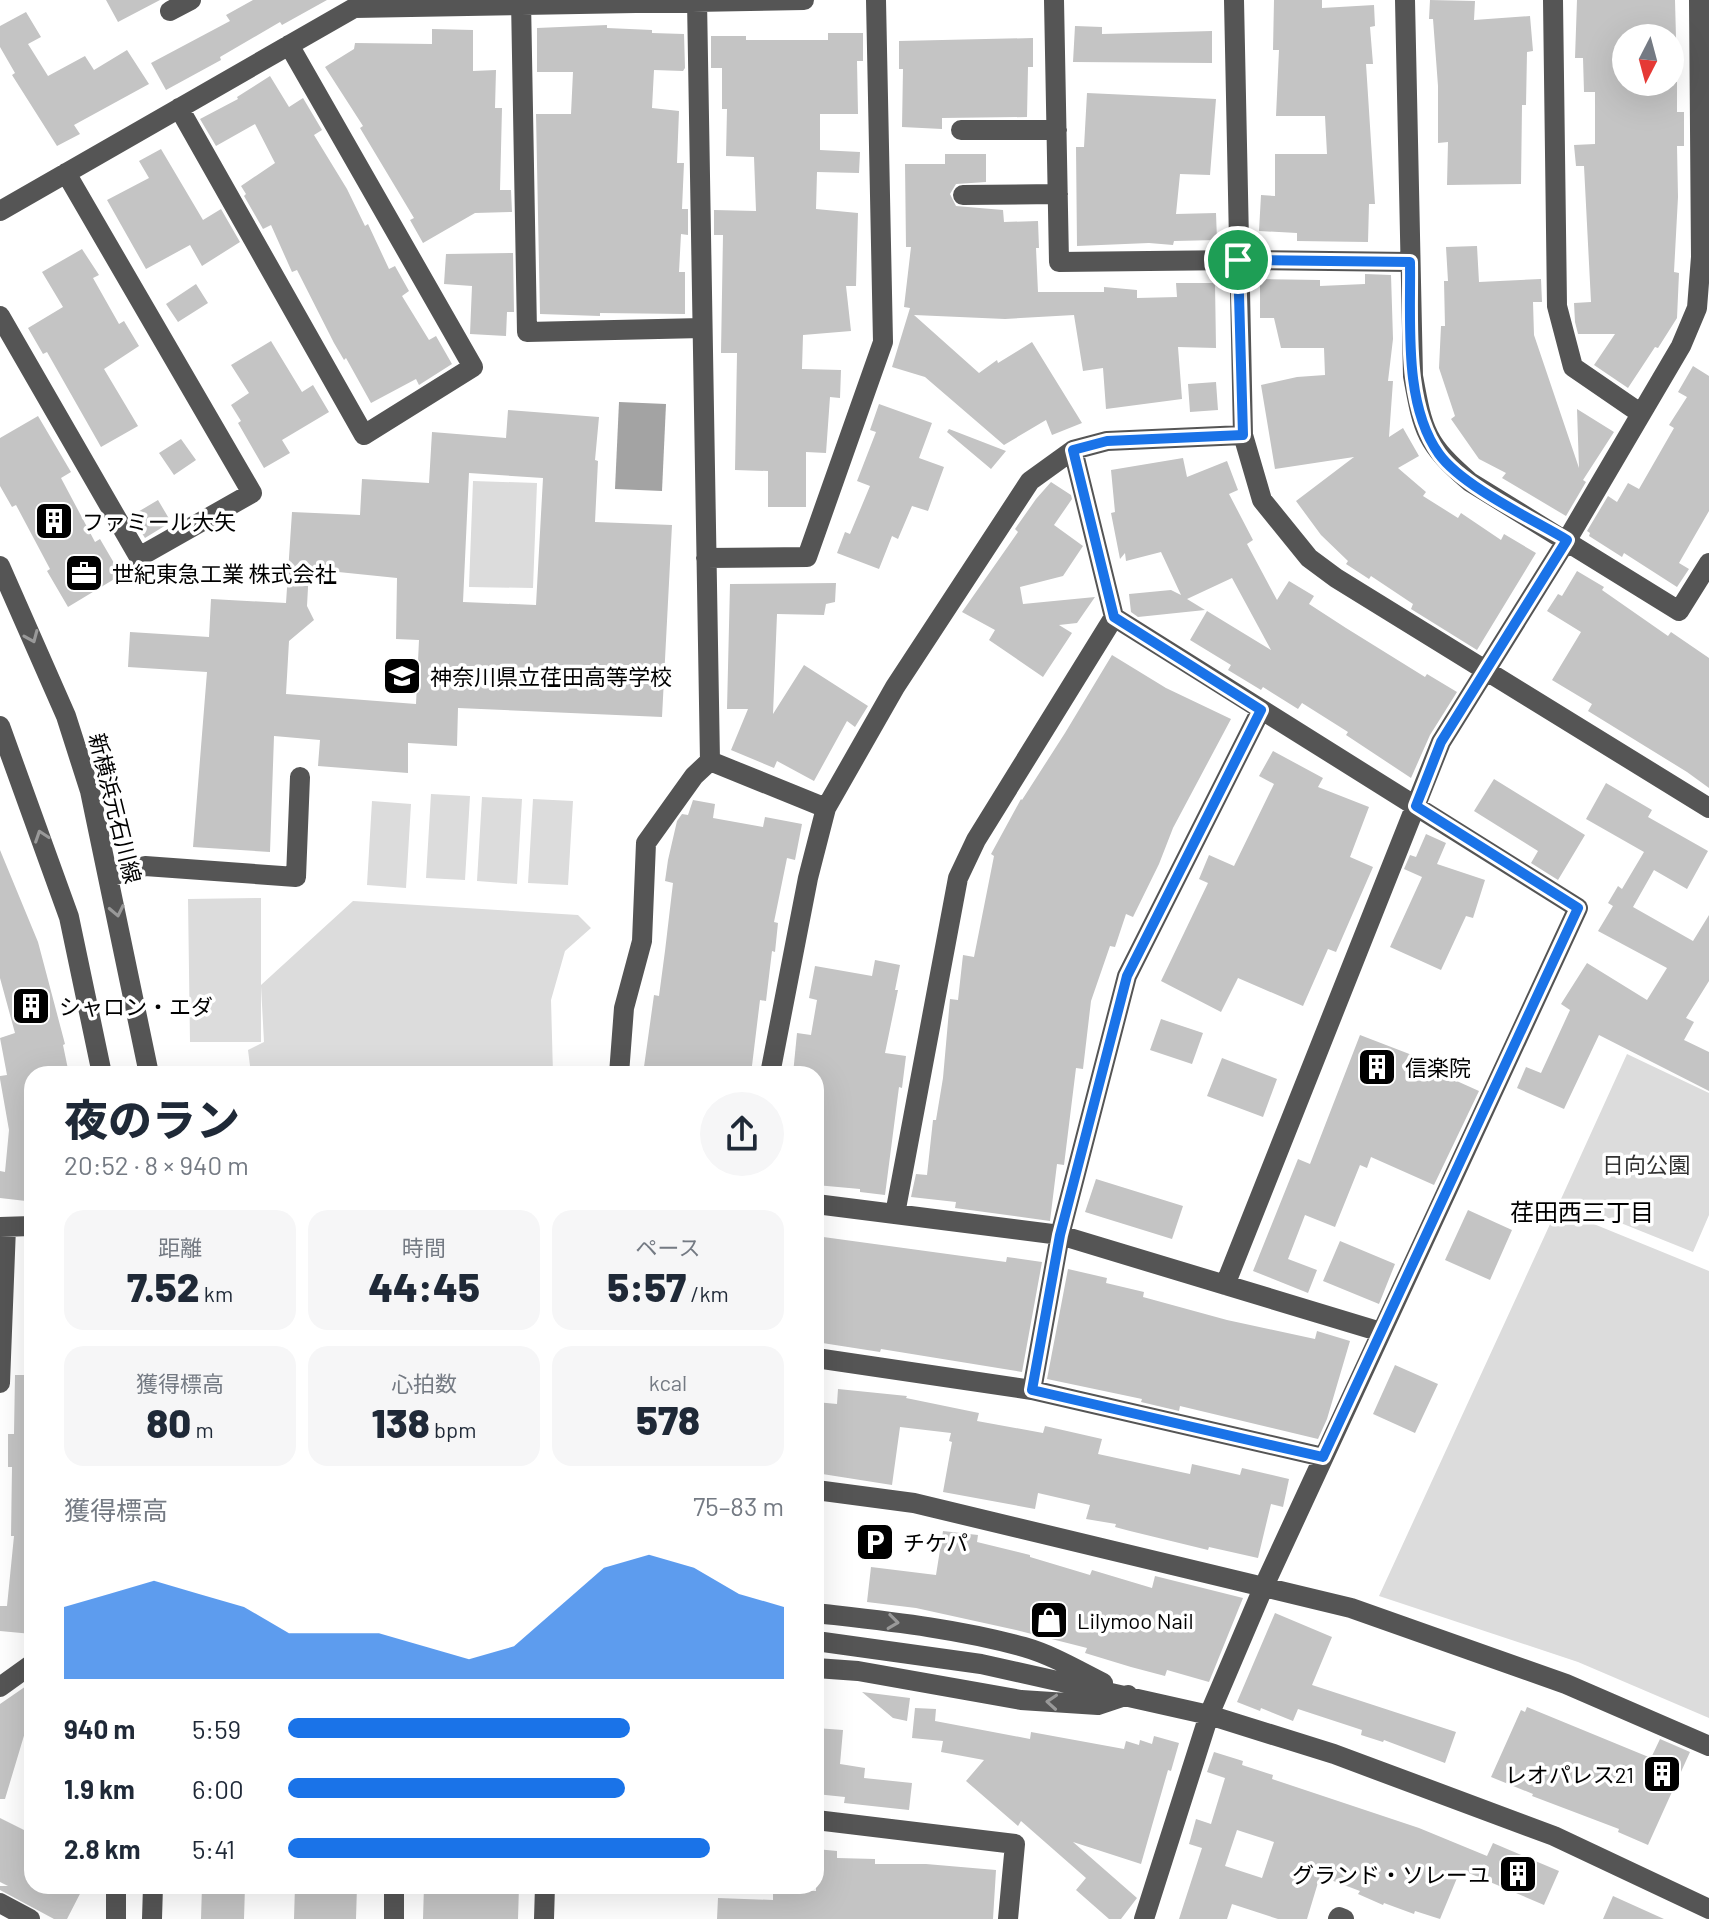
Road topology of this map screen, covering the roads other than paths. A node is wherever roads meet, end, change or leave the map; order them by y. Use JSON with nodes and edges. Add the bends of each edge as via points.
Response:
{"nodes":[{"id":1,"x":191,"y":0,"type":"edge"},
{"id":2,"x":697,"y":0,"type":"edge"},
{"id":3,"x":804,"y":0,"type":"edge"},
{"id":4,"x":876,"y":0,"type":"edge"},
{"id":5,"x":1054,"y":0,"type":"edge"},
{"id":6,"x":1234,"y":0,"type":"edge"},
{"id":7,"x":1405,"y":0,"type":"edge"},
{"id":8,"x":1553,"y":0,"type":"edge"},
{"id":9,"x":1699,"y":0,"type":"edge"},
{"id":10,"x":521,"y":2,"type":"edge"},
{"id":11,"x":352,"y":4,"type":"edge"},
{"id":12,"x":170,"y":11,"type":"dead end"},
{"id":13,"x":289,"y":45,"type":"junction"},
{"id":14,"x":179,"y":108,"type":"junction"},
{"id":15,"x":961,"y":130,"type":"dead end"},
{"id":16,"x":1057,"y":130,"type":"junction"},
{"id":17,"x":66,"y":173,"type":"junction"},
{"id":18,"x":1058,"y":194,"type":"junction"},
{"id":19,"x":963,"y":195,"type":"dead end"},
{"id":20,"x":0,"y":211,"type":"edge"},
{"id":21,"x":1238,"y":260,"type":"junction"},
{"id":22,"x":1410,"y":262,"type":"junction"},
{"id":23,"x":0,"y":316,"type":"edge"},
{"id":24,"x":702,"y":328,"type":"junction"},
{"id":25,"x":1640,"y":413,"type":"junction"},
{"id":26,"x":1243,"y":435,"type":"junction"},
{"id":27,"x":1073,"y":450,"type":"junction"},
{"id":28,"x":1567,"y":540,"type":"junction"},
{"id":29,"x":706,"y":558,"type":"junction"},
{"id":30,"x":1709,"y":563,"type":"edge"},
{"id":31,"x":0,"y":566,"type":"edge"},
{"id":32,"x":1114,"y":617,"type":"junction"},
{"id":33,"x":1486,"y":672,"type":"junction"},
{"id":34,"x":1261,"y":710,"type":"junction"},
{"id":35,"x":0,"y":726,"type":"edge"},
{"id":36,"x":710,"y":761,"type":"junction"},
{"id":37,"x":300,"y":777,"type":"dead end"},
{"id":38,"x":1416,"y":806,"type":"junction"},
{"id":39,"x":826,"y":808,"type":"junction"},
{"id":40,"x":1709,"y":808,"type":"edge"},
{"id":41,"x":109,"y":877,"type":"junction"},
{"id":42,"x":100,"y":1066,"type":"edge"},
{"id":43,"x":147,"y":1066,"type":"edge"},
{"id":44,"x":620,"y":1066,"type":"edge"},
{"id":45,"x":772,"y":1066,"type":"edge"},
{"id":46,"x":824,"y":1205,"type":"edge"},
{"id":47,"x":895,"y":1214,"type":"junction"},
{"id":48,"x":24,"y":1226,"type":"edge"},
{"id":49,"x":3,"y":1227,"type":"edge"},
{"id":50,"x":1060,"y":1235,"type":"junction"},
{"id":51,"x":1225,"y":1285,"type":"junction"},
{"id":52,"x":1381,"y":1332,"type":"junction"},
{"id":53,"x":824,"y":1359,"type":"edge"},
{"id":54,"x":0,"y":1383,"type":"edge"},
{"id":55,"x":1032,"y":1390,"type":"junction"},
{"id":56,"x":1323,"y":1457,"type":"junction"},
{"id":57,"x":824,"y":1491,"type":"edge"},
{"id":58,"x":1264,"y":1586,"type":"junction"},
{"id":59,"x":824,"y":1614,"type":"edge"},
{"id":60,"x":824,"y":1642,"type":"edge"},
{"id":61,"x":824,"y":1669,"type":"edge"},
{"id":62,"x":24,"y":1670,"type":"edge"},
{"id":63,"x":0,"y":1687,"type":"edge"},
{"id":64,"x":1128,"y":1695,"type":"junction"},
{"id":65,"x":1209,"y":1715,"type":"junction"},
{"id":66,"x":1709,"y":1746,"type":"edge"},
{"id":67,"x":824,"y":1821,"type":"edge"},
{"id":68,"x":116,"y":1894,"type":"edge"},
{"id":69,"x":153,"y":1894,"type":"edge"},
{"id":70,"x":394,"y":1894,"type":"edge"},
{"id":71,"x":545,"y":1894,"type":"edge"},
{"id":72,"x":0,"y":1903,"type":"edge"},
{"id":73,"x":1709,"y":1909,"type":"edge"},
{"id":74,"x":30,"y":1919,"type":"edge"},
{"id":75,"x":116,"y":1919,"type":"edge"},
{"id":76,"x":152,"y":1919,"type":"edge"},
{"id":77,"x":394,"y":1919,"type":"edge"},
{"id":78,"x":544,"y":1919,"type":"edge"},
{"id":79,"x":1008,"y":1919,"type":"edge"},
{"id":80,"x":1144,"y":1919,"type":"edge"},
{"id":81,"x":1338,"y":1919,"type":"edge"},
{"id":82,"x":1344,"y":1919,"type":"edge"}],
"edges":[{"from":1,"to":12,"type":"street"},
{"from":2,"to":3,"type":"street"},
{"from":2,"to":10,"type":"street"},
{"from":2,"to":24,"type":"street"},
{"from":4,"to":29,"type":"street","via":[[883,342],[807,557]]},
{"from":5,"to":16,"type":"street"},
{"from":6,"to":21,"type":"street"},
{"from":7,"to":22,"type":"street"},
{"from":8,"to":25,"type":"street","via":[[1557,306],[1573,367]]},
{"from":9,"to":25,"type":"street","via":[[1697,308],[1681,346]]},
{"from":10,"to":11,"type":"street"},
{"from":10,"to":24,"type":"street","via":[[527,332]]},
{"from":11,"to":13,"type":"street"},
{"from":13,"to":14,"type":"street"},
{"from":13,"to":14,"type":"street","via":[[473,367],[364,435]]},
{"from":14,"to":17,"type":"street"},
{"from":15,"to":16,"type":"street"},
{"from":16,"to":18,"type":"street"},
{"from":17,"to":20,"type":"street"},
{"from":17,"to":23,"type":"street","via":[[252,493],[139,557]]},
{"from":18,"to":19,"type":"street"},
{"from":18,"to":21,"type":"street","via":[[1059,262]]},
{"from":21,"to":22,"type":"street"},
{"from":21,"to":26,"type":"street"},
{"from":22,"to":28,"type":"street","via":[[1413,376],[1421,422],[1440,456],[1470,482]]},
{"from":24,"to":29,"type":"street"},
{"from":25,"to":28,"type":"street"},
{"from":26,"to":27,"type":"street","via":[[1107,441]]},
{"from":26,"to":33,"type":"street","via":[[1262,500],[1309,558]]},
{"from":27,"to":32,"type":"street"},
{"from":27,"to":39,"type":"street","via":[[1030,481],[895,687]]},
{"from":28,"to":30,"type":"street","via":[[1679,611]]},
{"from":28,"to":33,"type":"street"},
{"from":29,"to":36,"type":"street"},
{"from":31,"to":41,"type":"street","name":"新横浜元石川線","one_way":true,"via":[[66,716]]},
{"from":32,"to":34,"type":"street"},
{"from":32,"to":47,"type":"street","via":[[976,840],[958,878]]},
{"from":33,"to":38,"type":"street","via":[[1441,742]]},
{"from":33,"to":40,"type":"street"},
{"from":34,"to":38,"type":"street"},
{"from":34,"to":50,"type":"street","via":[[1127,976]]},
{"from":42,"to":35,"type":"street","one_way":true,"via":[[69,917]]},
{"from":36,"to":39,"type":"street"},
{"from":36,"to":44,"type":"street","via":[[646,843],[642,941],[624,1008]]},
{"from":37,"to":41,"type":"street","via":[[296,877],[145,866]]},
{"from":38,"to":51,"type":"street"},
{"from":38,"to":52,"type":"street","via":[[1578,908]]},
{"from":39,"to":45,"type":"street"},
{"from":41,"to":43,"type":"street","name":"新横浜元石川線","one_way":true},
{"from":46,"to":47,"type":"street"},
{"from":47,"to":50,"type":"street"},
{"from":48,"to":49,"type":"street"},
{"from":49,"to":54,"type":"street"},
{"from":50,"to":51,"type":"street"},
{"from":50,"to":55,"type":"street"},
{"from":51,"to":52,"type":"street"},
{"from":52,"to":56,"type":"street"},
{"from":53,"to":55,"type":"street"},
{"from":55,"to":56,"type":"street"},
{"from":56,"to":58,"type":"street"},
{"from":57,"to":58,"type":"street","via":[[914,1503]]},
{"from":58,"to":65,"type":"street"},
{"from":58,"to":66,"type":"street","via":[[1351,1608],[1566,1684]]},
{"from":59,"to":64,"type":"street","one_way":true,"via":[[917,1625],[1025,1647]]},
{"from":60,"to":64,"type":"street","via":[[981,1664]]},
{"from":64,"to":61,"type":"street","one_way":true,"via":[[1098,1705],[1021,1700]]},
{"from":62,"to":63,"type":"street"},
{"from":64,"to":65,"type":"street"},
{"from":65,"to":73,"type":"street","via":[[1334,1754],[1554,1836]]},
{"from":65,"to":80,"type":"street"},
{"from":67,"to":79,"type":"street","via":[[1015,1844]]},
{"from":68,"to":75,"type":"street"},
{"from":69,"to":76,"type":"street"},
{"from":70,"to":77,"type":"street"},
{"from":71,"to":78,"type":"street"},
{"from":72,"to":74,"type":"street"},
{"from":81,"to":82,"type":"street"}]}
